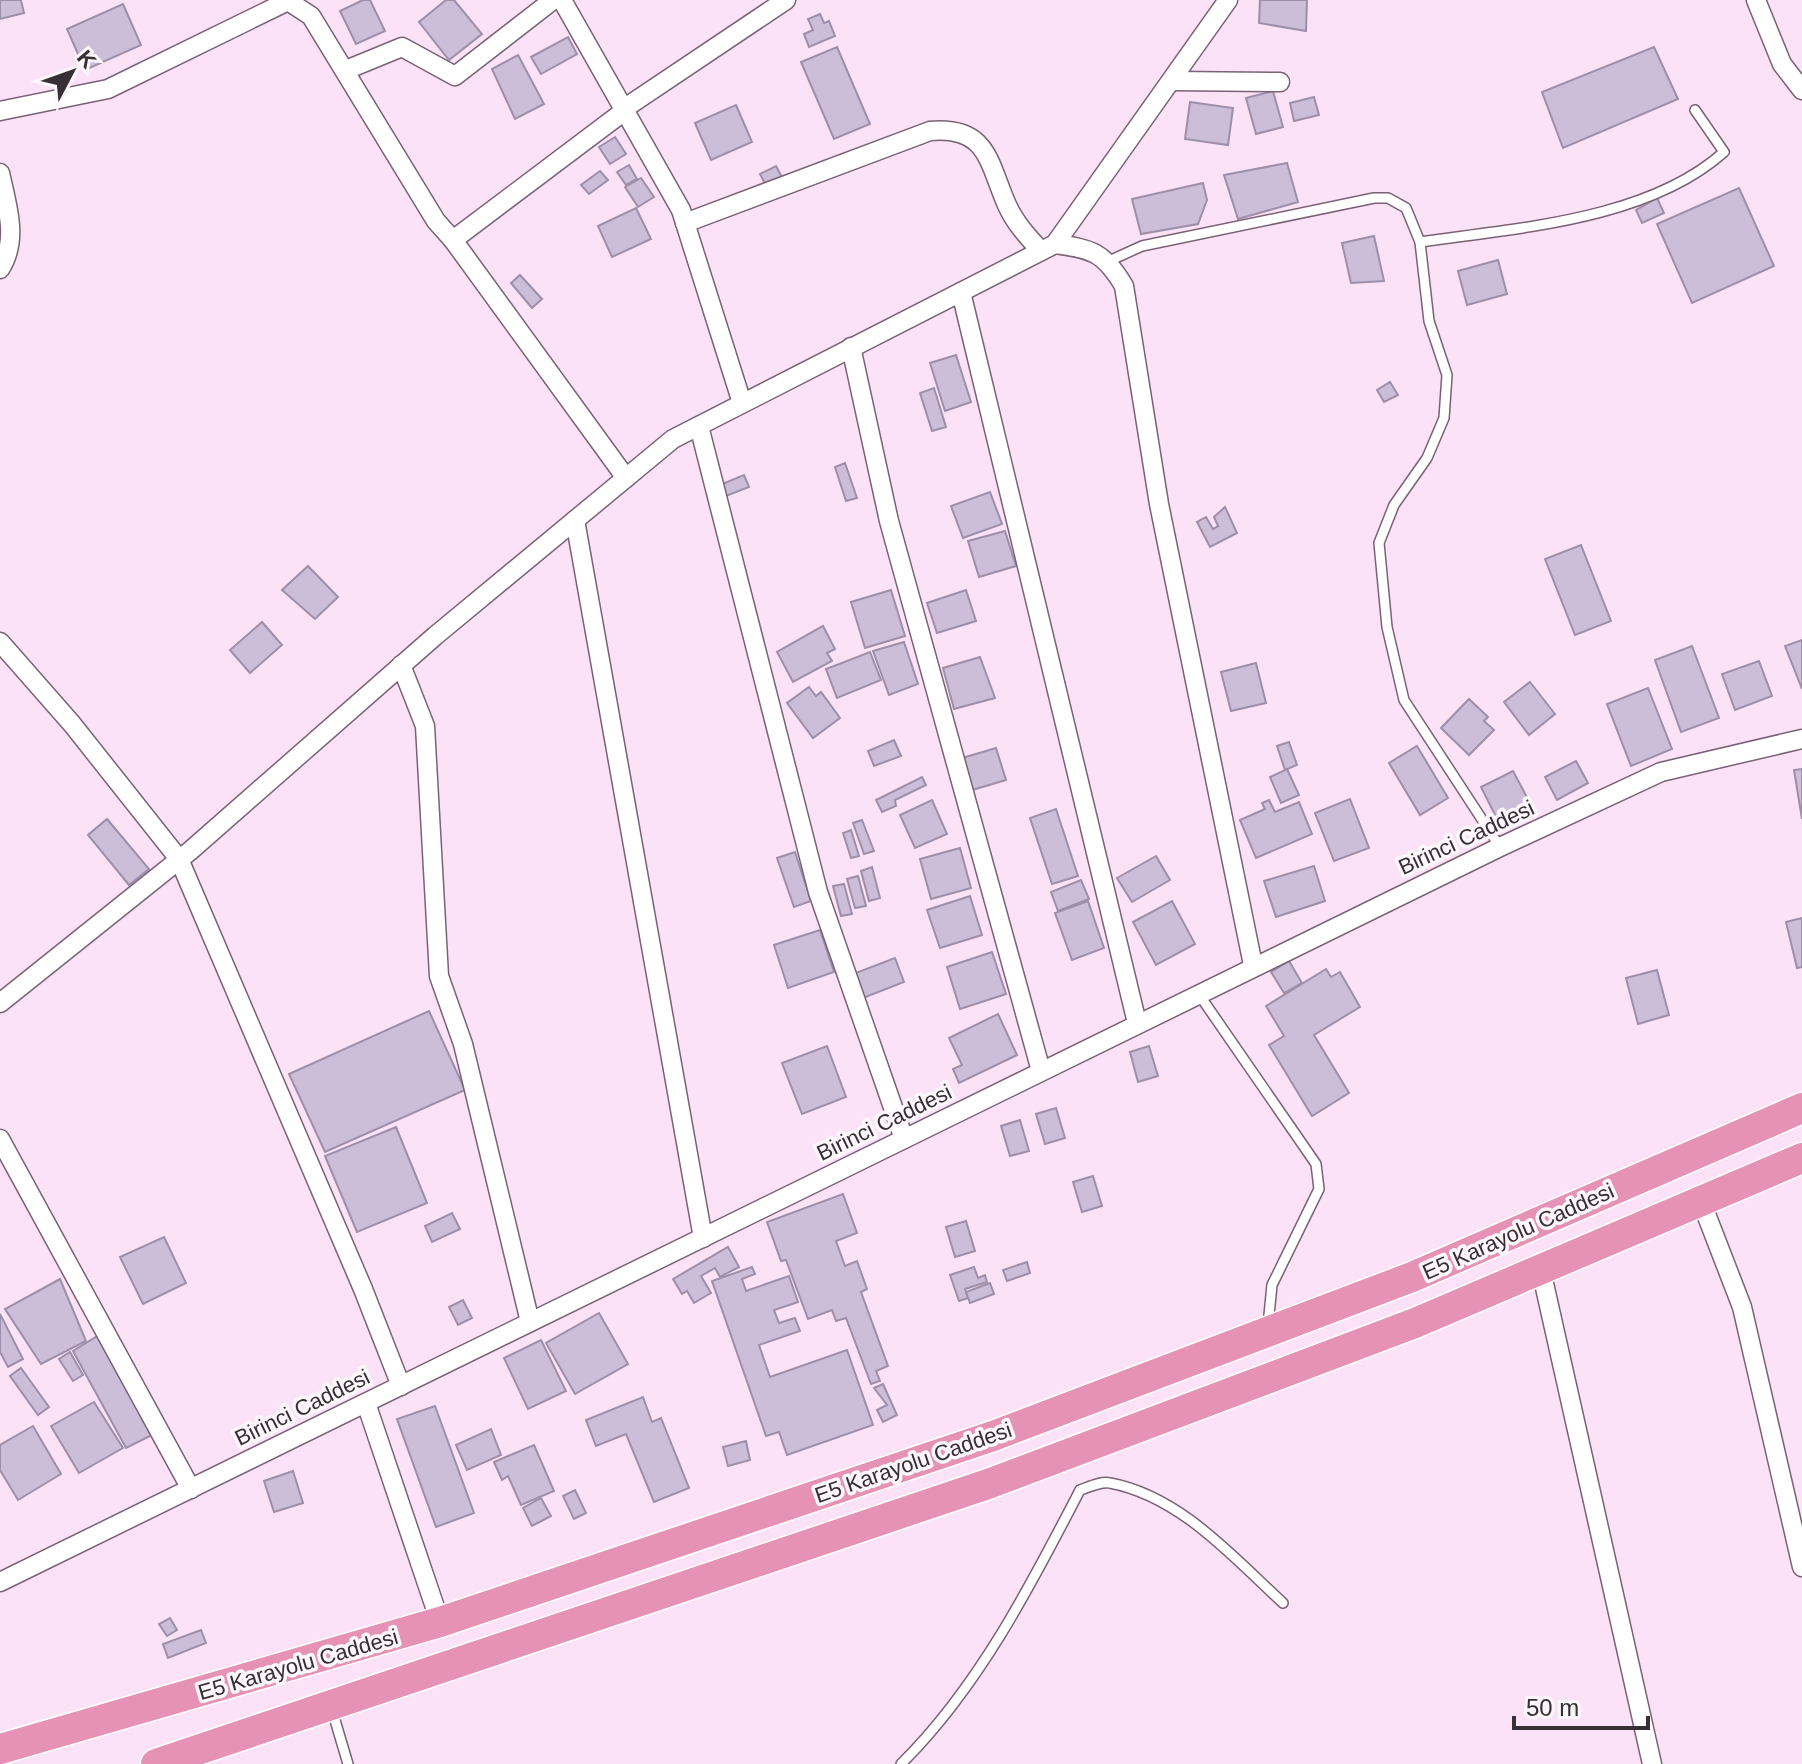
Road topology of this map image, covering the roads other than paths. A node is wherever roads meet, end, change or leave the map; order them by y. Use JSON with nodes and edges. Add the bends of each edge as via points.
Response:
{"nodes":[{"id":1,"x":553,"y":0,"type":"edge"},
{"id":2,"x":562,"y":0,"type":"edge"},
{"id":3,"x":786,"y":0,"type":"edge"},
{"id":4,"x":1228,"y":0,"type":"edge"},
{"id":5,"x":1756,"y":0,"type":"edge"},
{"id":6,"x":289,"y":1,"type":"edge"},
{"id":7,"x":346,"y":70,"type":"junction"},
{"id":8,"x":1172,"y":81,"type":"junction"},
{"id":9,"x":1280,"y":82,"type":"dead end"},
{"id":10,"x":1802,"y":90,"type":"edge"},
{"id":11,"x":1695,"y":110,"type":"dead end"},
{"id":12,"x":0,"y":111,"type":"edge"},
{"id":13,"x":623,"y":111,"type":"junction"},
{"id":14,"x":0,"y":173,"type":"edge"},
{"id":15,"x":685,"y":223,"type":"junction"},
{"id":16,"x":453,"y":240,"type":"junction"},
{"id":17,"x":1420,"y":242,"type":"junction"},
{"id":18,"x":1048,"y":248,"type":"junction"},
{"id":19,"x":1109,"y":261,"type":"junction"},
{"id":20,"x":0,"y":269,"type":"edge"},
{"id":21,"x":961,"y":292,"type":"junction"},
{"id":22,"x":851,"y":347,"type":"junction"},
{"id":23,"x":742,"y":403,"type":"junction"},
{"id":24,"x":699,"y":426,"type":"junction"},
{"id":25,"x":626,"y":478,"type":"junction"},
{"id":26,"x":575,"y":520,"type":"junction"},
{"id":27,"x":0,"y":642,"type":"edge"},
{"id":28,"x":401,"y":665,"type":"junction"},
{"id":29,"x":1802,"y":739,"type":"edge"},
{"id":30,"x":1500,"y":847,"type":"junction"},
{"id":31,"x":179,"y":859,"type":"junction"},
{"id":32,"x":1253,"y":965,"type":"junction"},
{"id":33,"x":1198,"y":993,"type":"junction"},
{"id":34,"x":0,"y":1003,"type":"edge"},
{"id":35,"x":1137,"y":1023,"type":"junction"},
{"id":36,"x":1041,"y":1071,"type":"junction"},
{"id":37,"x":1802,"y":1108,"type":"edge"},
{"id":38,"x":0,"y":1139,"type":"edge"},
{"id":39,"x":904,"y":1139,"type":"junction"},
{"id":40,"x":1802,"y":1158,"type":"edge"},
{"id":41,"x":1701,"y":1201,"type":"junction"},
{"id":42,"x":703,"y":1238,"type":"junction"},
{"id":43,"x":1541,"y":1270,"type":"junction"},
{"id":44,"x":530,"y":1322,"type":"junction"},
{"id":45,"x":1268,"y":1332,"type":"junction"},
{"id":46,"x":401,"y":1386,"type":"junction"},
{"id":47,"x":366,"y":1403,"type":"junction"},
{"id":48,"x":191,"y":1489,"type":"junction"},
{"id":49,"x":1802,"y":1567,"type":"edge"},
{"id":50,"x":0,"y":1582,"type":"edge"},
{"id":51,"x":1283,"y":1603,"type":"dead end"},
{"id":52,"x":440,"y":1622,"type":"junction"},
{"id":53,"x":331,"y":1705,"type":"junction"},
{"id":54,"x":0,"y":1749,"type":"edge"},
{"id":55,"x":156,"y":1764,"type":"edge"},
{"id":56,"x":348,"y":1764,"type":"edge"},
{"id":57,"x":901,"y":1764,"type":"edge"},
{"id":58,"x":1652,"y":1764,"type":"edge"}],
"edges":[{"from":1,"to":7,"type":"street","via":[[455,76],[402,47]]},
{"from":2,"to":13,"type":"street"},
{"from":3,"to":13,"type":"street"},
{"from":4,"to":8,"type":"street"},
{"from":5,"to":10,"type":"street","via":[[1782,64]]},
{"from":6,"to":7,"type":"street","via":[[311,16]]},
{"from":6,"to":12,"type":"street","via":[[108,89]]},
{"from":7,"to":16,"type":"street","via":[[436,221]]},
{"from":8,"to":9,"type":"street"},
{"from":8,"to":18,"type":"street"},
{"from":11,"to":17,"type":"lane","via":[[1724,152],[1705,169],[1622,206],[1534,226]]},
{"from":13,"to":15,"type":"street"},
{"from":13,"to":16,"type":"street"},
{"from":14,"to":20,"type":"street","via":[[11,220],[10,250]]},
{"from":15,"to":18,"type":"street","via":[[915,136],[952,129],[977,141],[986,152],[1008,208]]},
{"from":15,"to":23,"type":"street"},
{"from":16,"to":25,"type":"street"},
{"from":17,"to":19,"type":"lane","via":[[1406,208],[1388,198],[1374,198],[1142,246]]},
{"from":17,"to":30,"type":"lane","via":[[1429,321],[1447,375],[1444,418],[1427,458],[1394,505],[1379,543],[1387,627],[1404,700]]},
{"from":18,"to":19,"type":"street","via":[[1086,248]]},
{"from":18,"to":21,"type":"street"},
{"from":19,"to":32,"type":"street","via":[[1124,286],[1159,504]]},
{"from":21,"to":22,"type":"street"},
{"from":21,"to":35,"type":"street"},
{"from":22,"to":23,"type":"street"},
{"from":22,"to":36,"type":"street","via":[[889,521]]},
{"from":23,"to":24,"type":"street"},
{"from":24,"to":25,"type":"street","via":[[673,439]]},
{"from":24,"to":39,"type":"street","via":[[818,892]]},
{"from":25,"to":26,"type":"street"},
{"from":26,"to":28,"type":"street"},
{"from":26,"to":42,"type":"street"},
{"from":27,"to":31,"type":"street"},
{"from":28,"to":31,"type":"street"},
{"from":28,"to":44,"type":"street","via":[[425,726],[439,976],[463,1044]]},
{"from":29,"to":30,"type":"street","name":"Birinci Caddesi","via":[[1661,772]]},
{"from":30,"to":32,"type":"street","name":"Birinci Caddesi"},
{"from":31,"to":34,"type":"street"},
{"from":31,"to":46,"type":"street"},
{"from":32,"to":33,"type":"street","name":"Birinci Caddesi"},
{"from":33,"to":35,"type":"street","name":"Birinci Caddesi"},
{"from":33,"to":45,"type":"lane","via":[[1316,1164],[1319,1189],[1272,1285]]},
{"from":35,"to":36,"type":"street","name":"Birinci Caddesi"},
{"from":36,"to":39,"type":"street","name":"Birinci Caddesi"},
{"from":37,"to":45,"type":"highway","name":"E5 Karayolu Caddesi","via":[[1412,1277]]},
{"from":38,"to":48,"type":"street"},
{"from":39,"to":42,"type":"street","name":"Birinci Caddesi"},
{"from":40,"to":41,"type":"highway","name":"E5 Karayolu Caddesi"},
{"from":41,"to":43,"type":"highway","name":"E5 Karayolu Caddesi"},
{"from":41,"to":49,"type":"street","via":[[1742,1307]]},
{"from":42,"to":44,"type":"street","name":"Birinci Caddesi"},
{"from":43,"to":53,"type":"highway","name":"E5 Karayolu Caddesi","via":[[988,1484]]},
{"from":43,"to":58,"type":"street"},
{"from":44,"to":46,"type":"street","name":"Birinci Caddesi"},
{"from":45,"to":52,"type":"highway","name":"E5 Karayolu Caddesi","via":[[993,1436]]},
{"from":46,"to":47,"type":"street","name":"Birinci Caddesi"},
{"from":47,"to":48,"type":"street","name":"Birinci Caddesi"},
{"from":47,"to":52,"type":"street"},
{"from":48,"to":50,"type":"street","name":"Birinci Caddesi"},
{"from":51,"to":57,"type":"lane","via":[[1209,1534],[1161,1502],[1107,1482],[1080,1490],[1017,1610],[924,1742]]},
{"from":52,"to":54,"type":"highway","name":"E5 Karayolu Caddesi"},
{"from":53,"to":55,"type":"highway","name":"E5 Karayolu Caddesi"},
{"from":53,"to":56,"type":"lane"}]}
